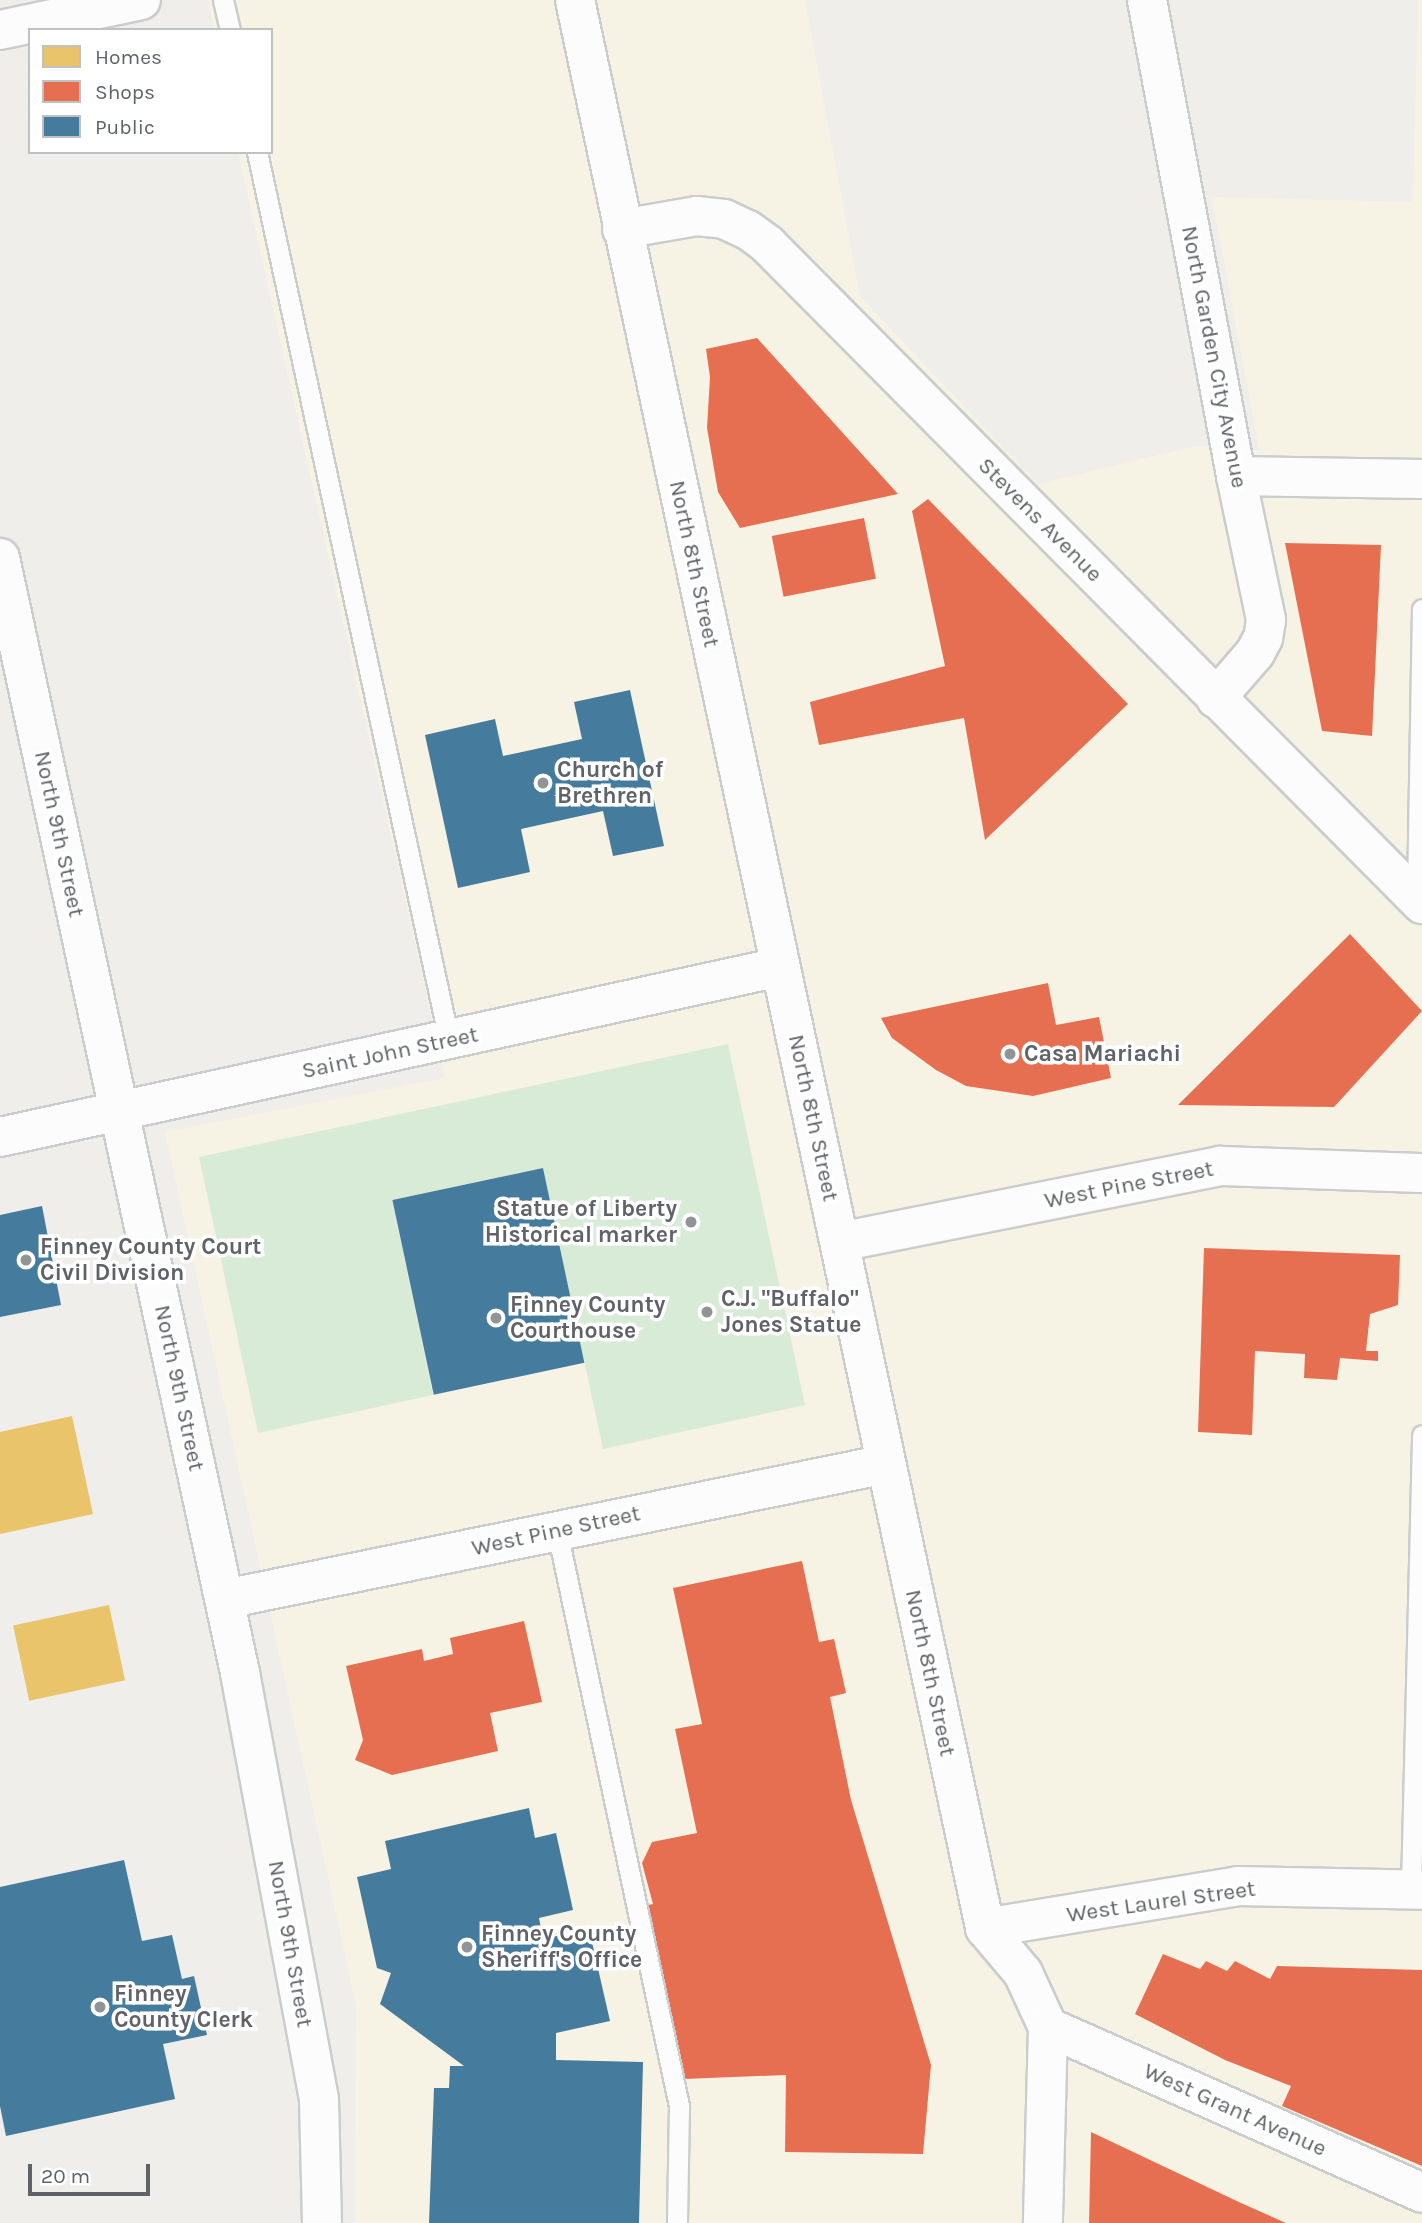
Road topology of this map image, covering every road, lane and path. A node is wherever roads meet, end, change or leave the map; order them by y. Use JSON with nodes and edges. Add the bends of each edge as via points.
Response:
{"nodes":[{"id":1,"x":142,"y":0,"type":"edge"},
{"id":2,"x":223,"y":0,"type":"edge"},
{"id":3,"x":575,"y":0,"type":"edge"},
{"id":4,"x":1147,"y":0,"type":"edge"},
{"id":5,"x":230,"y":28,"type":"edge"},
{"id":6,"x":0,"y":30,"type":"edge"},
{"id":7,"x":257,"y":154,"type":"edge"},
{"id":8,"x":622,"y":229,"type":"junction"},
{"id":9,"x":1236,"y":476,"type":"junction"},
{"id":10,"x":1422,"y":479,"type":"edge"},
{"id":11,"x":0,"y":558,"type":"edge"},
{"id":12,"x":1422,"y":609,"type":"edge"},
{"id":13,"x":1216,"y":698,"type":"junction"},
{"id":14,"x":1419,"y":901,"type":"edge"},
{"id":15,"x":780,"y":967,"type":"junction"},
{"id":16,"x":449,"y":1040,"type":"junction"},
{"id":17,"x":118,"y":1112,"type":"junction"},
{"id":18,"x":0,"y":1137,"type":"edge"},
{"id":19,"x":1422,"y":1174,"type":"edge"},
{"id":20,"x":841,"y":1242,"type":"junction"},
{"id":21,"x":1422,"y":1435,"type":"edge"},
{"id":22,"x":886,"y":1464,"type":"junction"},
{"id":23,"x":557,"y":1531,"type":"junction"},
{"id":24,"x":225,"y":1600,"type":"junction"},
{"id":25,"x":1416,"y":1889,"type":"edge"},
{"id":26,"x":985,"y":1928,"type":"junction"},
{"id":27,"x":1048,"y":2027,"type":"junction"},
{"id":28,"x":1422,"y":2193,"type":"edge"},
{"id":29,"x":322,"y":2223,"type":"edge"},
{"id":30,"x":677,"y":2223,"type":"edge"},
{"id":31,"x":1043,"y":2223,"type":"edge"}],
"edges":[{"from":1,"to":6,"type":"street"},
{"from":2,"to":5,"type":"lane"},
{"from":3,"to":8,"type":"street","name":"North 8th Street"},
{"from":4,"to":9,"type":"street","name":"North Garden City Avenue"},
{"from":7,"to":16,"type":"lane"},
{"from":8,"to":13,"type":"street","name":"Stevens Avenue","via":[[697,216],[724,219],[768,244]]},
{"from":8,"to":15,"type":"street","name":"North 8th Street"},
{"from":9,"to":10,"type":"street"},
{"from":9,"to":13,"type":"street","name":"North Garden City Avenue","via":[[1266,620],[1255,653]]},
{"from":11,"to":17,"type":"street","name":"North 9th Street"},
{"from":12,"to":14,"type":"lane"},
{"from":13,"to":14,"type":"street","name":"Stevens Avenue"},
{"from":15,"to":16,"type":"street","name":"Saint John Street"},
{"from":15,"to":20,"type":"street","name":"North 8th Street"},
{"from":16,"to":17,"type":"street","name":"Saint John Street"},
{"from":17,"to":18,"type":"street","name":"Saint John Street"},
{"from":17,"to":24,"type":"street","name":"North 9th Street"},
{"from":19,"to":20,"type":"street","name":"West Pine Street","via":[[1220,1166]]},
{"from":20,"to":22,"type":"street","name":"North 8th Street"},
{"from":21,"to":25,"type":"lane"},
{"from":22,"to":23,"type":"street","name":"West Pine Street"},
{"from":22,"to":26,"type":"street","name":"North 8th Street"},
{"from":23,"to":24,"type":"street","name":"West Pine Street"},
{"from":23,"to":30,"type":"lane","via":[[679,2106]]},
{"from":24,"to":29,"type":"street","name":"North 9th Street","via":[[319,2101]]},
{"from":25,"to":26,"type":"street","name":"West Laurel Street","via":[[1238,1886]]},
{"from":26,"to":27,"type":"street","name":"North 8th Street","via":[[1023,1973]]},
{"from":27,"to":28,"type":"street","name":"West Grant Avenue"},
{"from":27,"to":31,"type":"street","name":"North 8th Street"}]}
